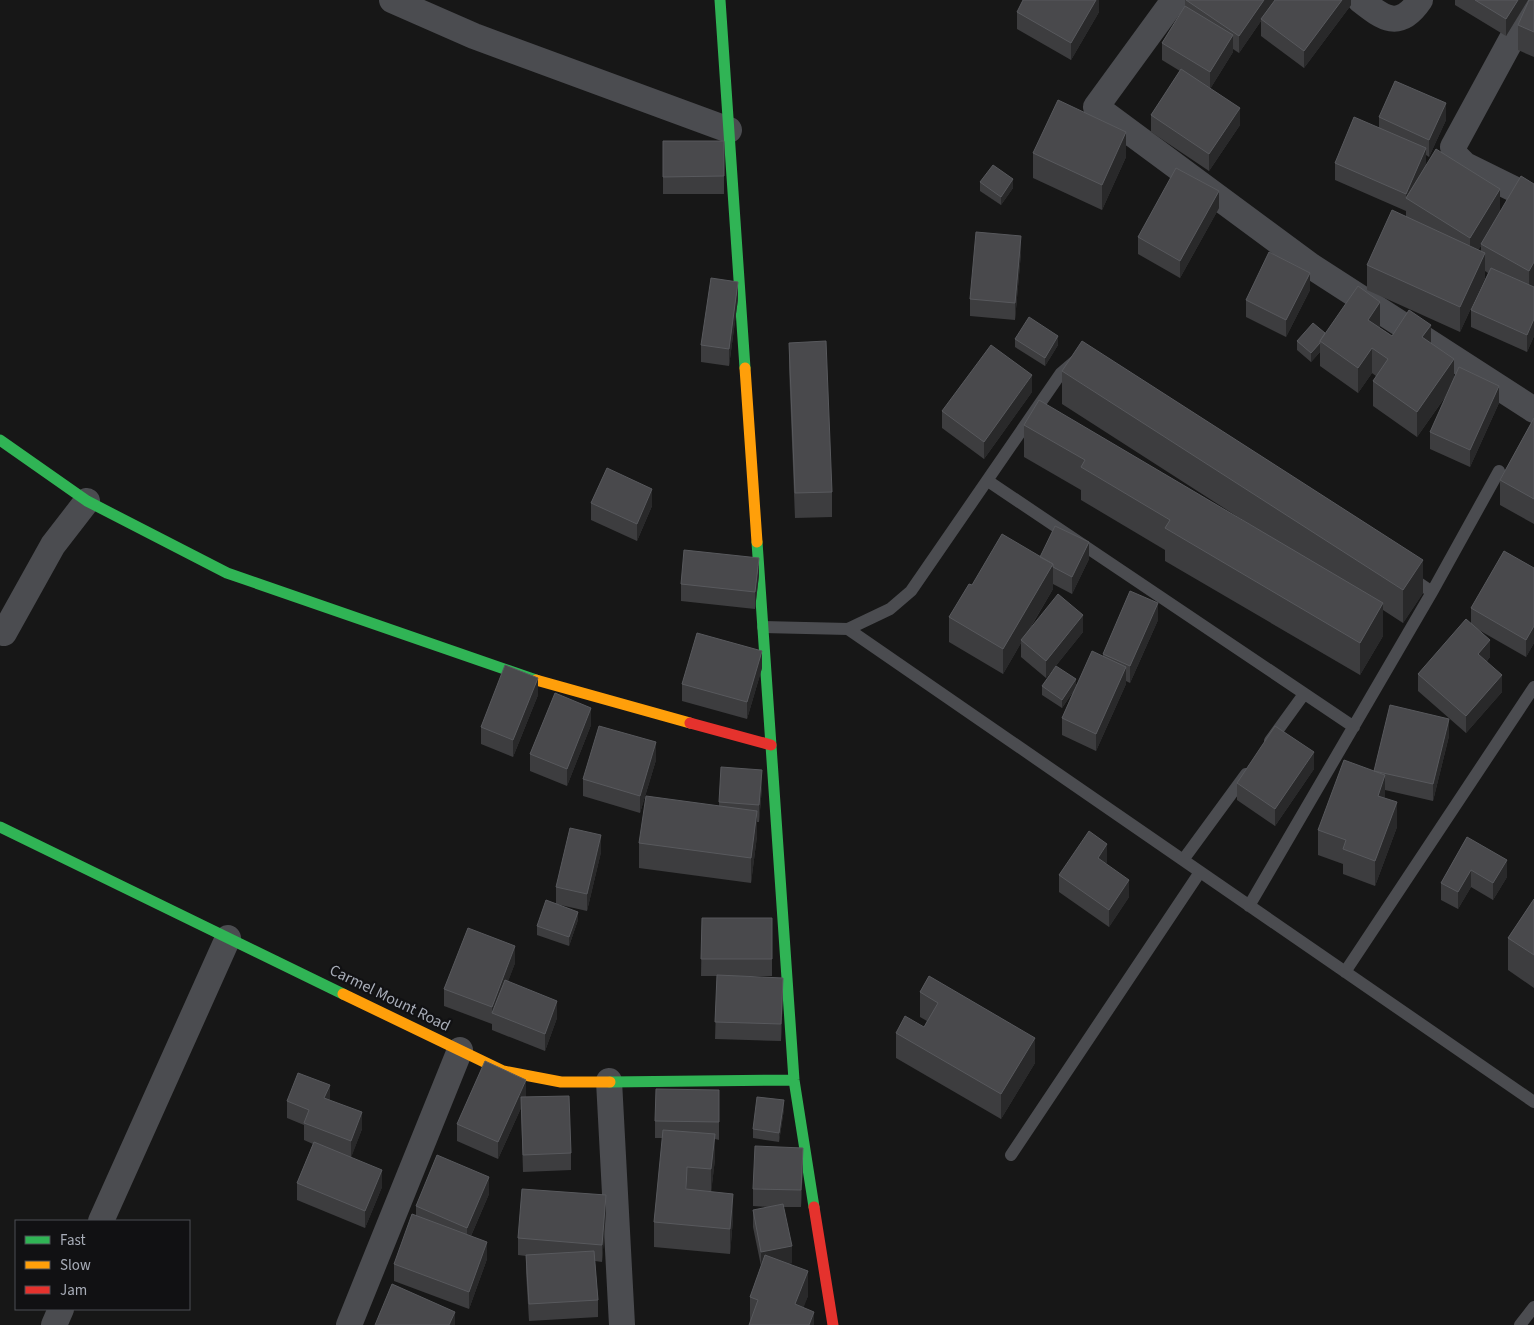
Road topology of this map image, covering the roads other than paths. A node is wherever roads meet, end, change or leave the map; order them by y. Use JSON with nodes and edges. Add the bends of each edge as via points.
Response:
{"nodes":[{"id":1,"x":392,"y":0,"type":"edge"},
{"id":2,"x":720,"y":0,"type":"edge"},
{"id":3,"x":1174,"y":0,"type":"edge"},
{"id":4,"x":1360,"y":0,"type":"edge"},
{"id":5,"x":1420,"y":0,"type":"edge"},
{"id":6,"x":1533,"y":0,"type":"edge"},
{"id":7,"x":729,"y":130,"type":"junction"},
{"id":8,"x":1534,"y":199,"type":"edge"},
{"id":9,"x":1091,"y":360,"type":"edge"},
{"id":10,"x":1534,"y":410,"type":"edge"},
{"id":11,"x":0,"y":440,"type":"edge"},
{"id":12,"x":1499,"y":471,"type":"dead end"},
{"id":13,"x":988,"y":482,"type":"junction"},
{"id":14,"x":87,"y":501,"type":"junction"},
{"id":15,"x":1400,"y":570,"type":"edge"},
{"id":16,"x":1432,"y":592,"type":"junction"},
{"id":17,"x":763,"y":627,"type":"junction"},
{"id":18,"x":848,"y":629,"type":"junction"},
{"id":19,"x":4,"y":633,"type":"dead end"},
{"id":20,"x":1534,"y":687,"type":"edge"},
{"id":21,"x":1304,"y":694,"type":"junction"},
{"id":22,"x":1354,"y":727,"type":"junction"},
{"id":23,"x":771,"y":745,"type":"junction"},
{"id":24,"x":1264,"y":749,"type":"edge"},
{"id":25,"x":1252,"y":765,"type":"edge"},
{"id":26,"x":0,"y":827,"type":"edge"},
{"id":27,"x":1183,"y":860,"type":"junction"},
{"id":28,"x":1200,"y":872,"type":"junction"},
{"id":29,"x":1249,"y":906,"type":"junction"},
{"id":30,"x":228,"y":938,"type":"junction"},
{"id":31,"x":1345,"y":972,"type":"junction"},
{"id":32,"x":460,"y":1050,"type":"junction"},
{"id":33,"x":609,"y":1080,"type":"junction"},
{"id":34,"x":794,"y":1080,"type":"junction"},
{"id":35,"x":1534,"y":1102,"type":"edge"},
{"id":36,"x":1011,"y":1154,"type":"dead end"},
{"id":37,"x":101,"y":1220,"type":"edge"},
{"id":38,"x":1534,"y":1307,"type":"edge"},
{"id":39,"x":61,"y":1310,"type":"edge"},
{"id":40,"x":54,"y":1325,"type":"edge"},
{"id":41,"x":349,"y":1325,"type":"edge"},
{"id":42,"x":622,"y":1325,"type":"edge"},
{"id":43,"x":833,"y":1325,"type":"edge"},
{"id":44,"x":1520,"y":1325,"type":"edge"}],
"edges":[{"from":1,"to":7,"type":"street","via":[[474,36]]},
{"from":2,"to":7,"type":"street"},
{"from":3,"to":10,"type":"street","via":[[1096,107],[1310,266]]},
{"from":4,"to":5,"type":"street","via":[[1383,18],[1397,20],[1412,11]]},
{"from":6,"to":8,"type":"street","via":[[1453,147],[1465,165]]},
{"from":7,"to":17,"type":"street"},
{"from":9,"to":13,"type":"lane","via":[[1075,360],[1061,373]]},
{"from":11,"to":14,"type":"street"},
{"from":12,"to":16,"type":"lane"},
{"from":13,"to":18,"type":"lane","via":[[911,591],[890,609]]},
{"from":13,"to":21,"type":"lane"},
{"from":14,"to":19,"type":"street","via":[[53,545]]},
{"from":14,"to":23,"type":"street","via":[[236,576],[526,677]]},
{"from":15,"to":16,"type":"lane"},
{"from":16,"to":22,"type":"lane"},
{"from":17,"to":18,"type":"lane"},
{"from":17,"to":23,"type":"street"},
{"from":18,"to":27,"type":"lane"},
{"from":20,"to":31,"type":"lane"},
{"from":21,"to":22,"type":"lane"},
{"from":21,"to":24,"type":"lane"},
{"from":22,"to":29,"type":"lane"},
{"from":23,"to":34,"type":"street"},
{"from":25,"to":27,"type":"lane"},
{"from":26,"to":30,"type":"street","name":"Carmel Mount Road"},
{"from":27,"to":28,"type":"lane"},
{"from":28,"to":29,"type":"lane"},
{"from":28,"to":36,"type":"lane"},
{"from":29,"to":31,"type":"lane"},
{"from":30,"to":32,"type":"street","name":"Carmel Mount Road"},
{"from":30,"to":37,"type":"street"},
{"from":31,"to":35,"type":"lane"},
{"from":32,"to":33,"type":"street","name":"Carmel Mount Road","via":[[504,1071],[561,1082]]},
{"from":32,"to":41,"type":"street"},
{"from":33,"to":34,"type":"street","name":"Carmel Mount Road"},
{"from":33,"to":42,"type":"street"},
{"from":34,"to":43,"type":"street"},
{"from":38,"to":44,"type":"lane"},
{"from":39,"to":40,"type":"street"}]}
